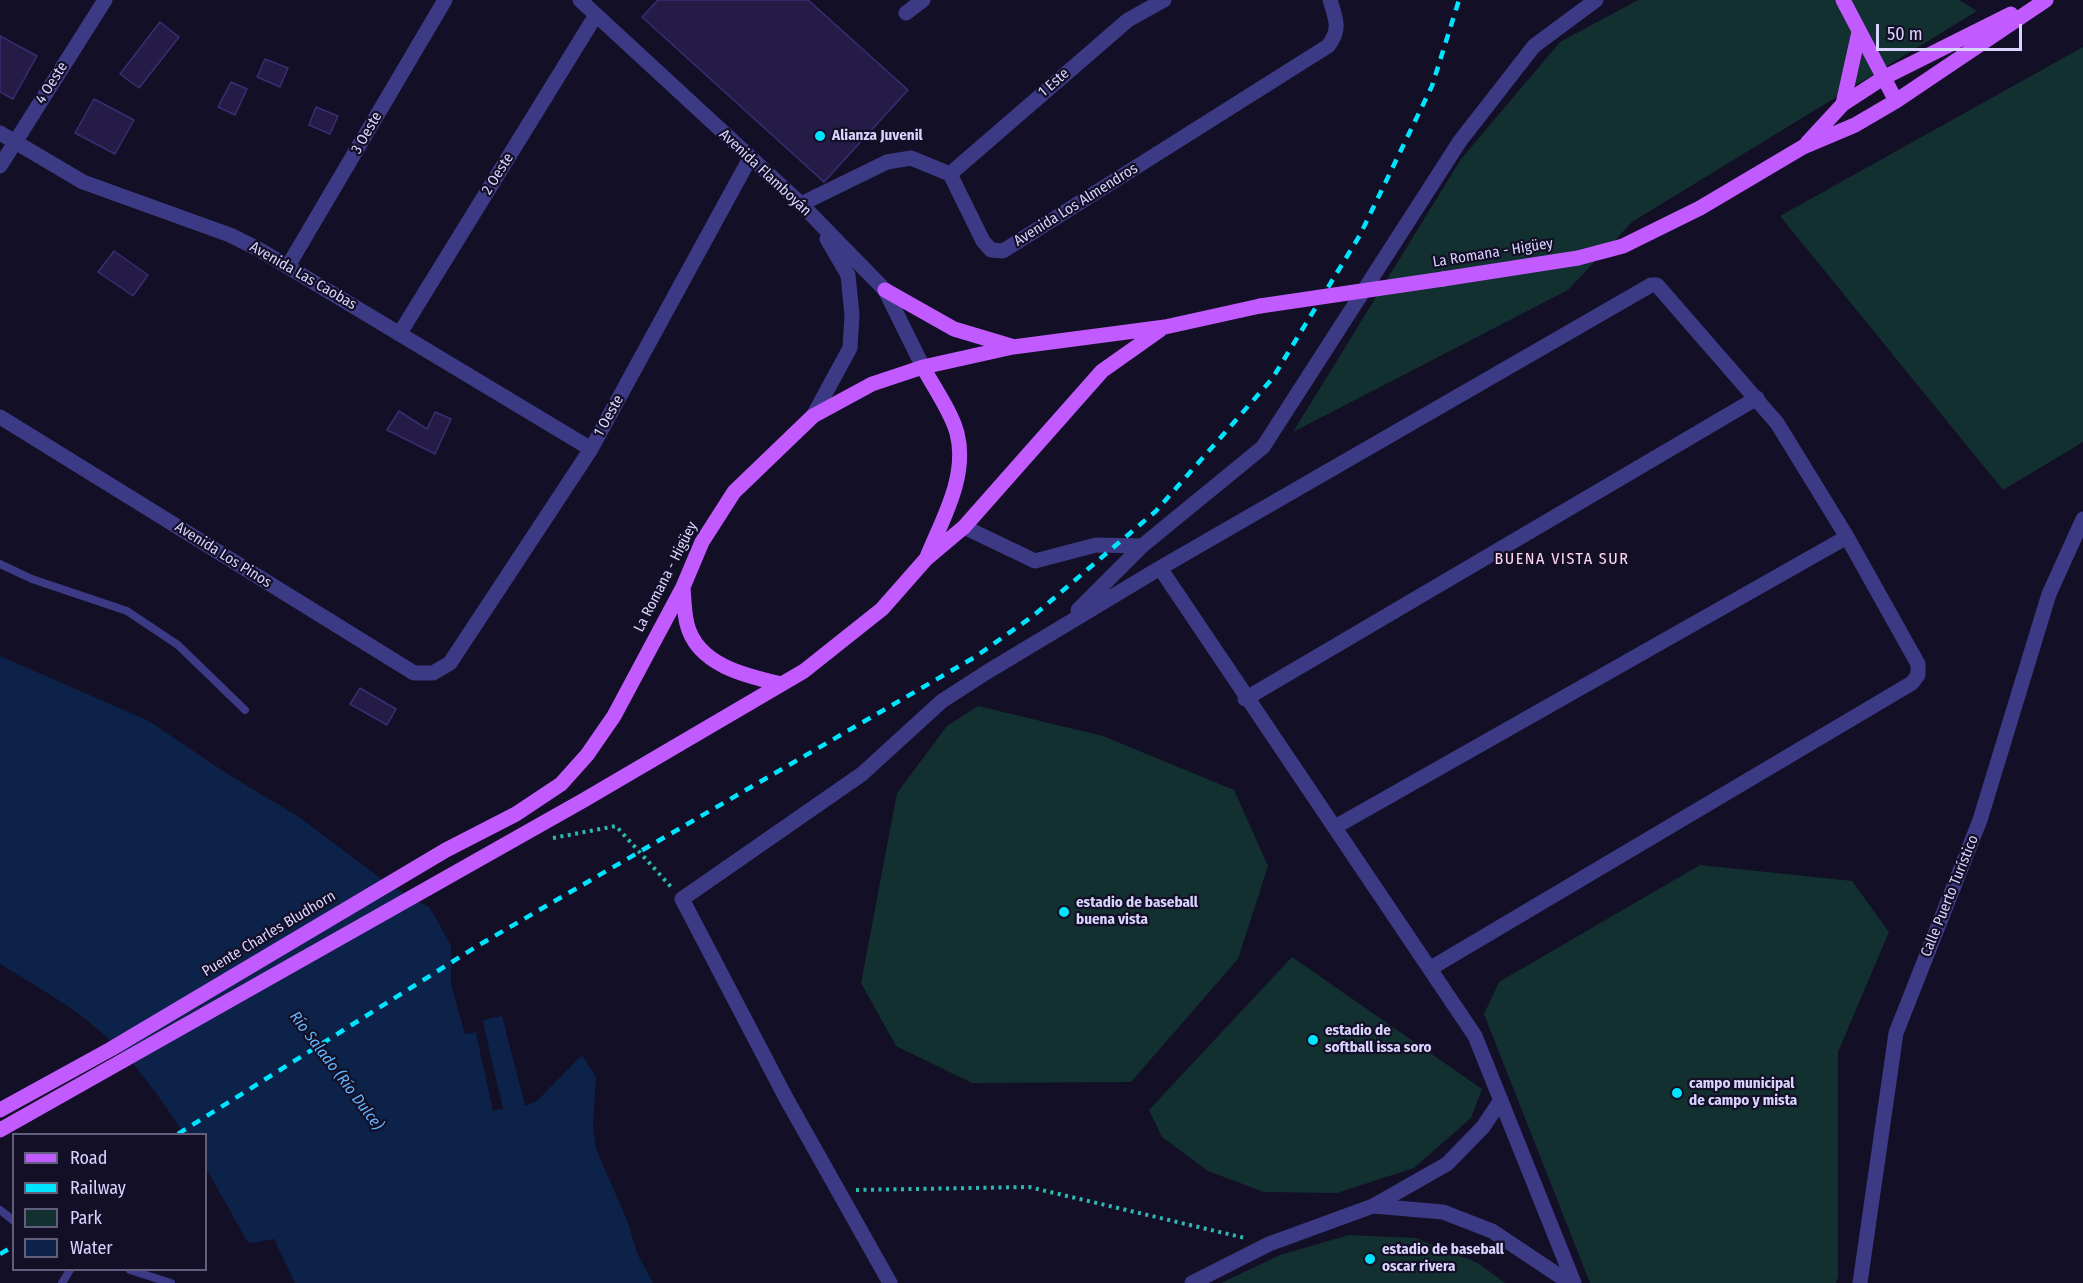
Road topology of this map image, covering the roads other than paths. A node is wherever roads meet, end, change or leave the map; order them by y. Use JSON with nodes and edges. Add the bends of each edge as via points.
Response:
{"nodes":[{"id":1,"x":105,"y":0,"type":"edge"},
{"id":2,"x":445,"y":0,"type":"edge"},
{"id":3,"x":580,"y":0,"type":"edge"},
{"id":4,"x":923,"y":0,"type":"edge"},
{"id":5,"x":1164,"y":0,"type":"edge"},
{"id":6,"x":1330,"y":0,"type":"edge"},
{"id":7,"x":1596,"y":0,"type":"edge"},
{"id":8,"x":1843,"y":0,"type":"edge"},
{"id":9,"x":2039,"y":0,"type":"edge"},
{"id":10,"x":2046,"y":0,"type":"edge"},
{"id":11,"x":906,"y":13,"type":"dead end"},
{"id":12,"x":596,"y":15,"type":"junction"},
{"id":13,"x":1859,"y":32,"type":"junction"},
{"id":14,"x":1883,"y":78,"type":"junction"},
{"id":15,"x":1896,"y":102,"type":"junction"},
{"id":16,"x":1843,"y":104,"type":"junction"},
{"id":17,"x":0,"y":133,"type":"edge"},
{"id":18,"x":15,"y":143,"type":"junction"},
{"id":19,"x":1803,"y":147,"type":"junction"},
{"id":20,"x":750,"y":158,"type":"junction"},
{"id":21,"x":0,"y":166,"type":"edge"},
{"id":22,"x":950,"y":174,"type":"junction"},
{"id":23,"x":801,"y":204,"type":"junction"},
{"id":24,"x":819,"y":223,"type":"junction"},
{"id":25,"x":288,"y":266,"type":"junction"},
{"id":26,"x":885,"y":290,"type":"junction"},
{"id":27,"x":1165,"y":327,"type":"junction"},
{"id":28,"x":400,"y":333,"type":"junction"},
{"id":29,"x":1013,"y":347,"type":"junction"},
{"id":30,"x":923,"y":368,"type":"junction"},
{"id":31,"x":1757,"y":398,"type":"junction"},
{"id":32,"x":813,"y":416,"type":"junction"},
{"id":33,"x":0,"y":417,"type":"edge"},
{"id":34,"x":591,"y":449,"type":"junction"},
{"id":35,"x":2083,"y":519,"type":"edge"},
{"id":36,"x":964,"y":527,"type":"junction"},
{"id":37,"x":1847,"y":537,"type":"junction"},
{"id":38,"x":1142,"y":546,"type":"junction"},
{"id":39,"x":926,"y":560,"type":"junction"},
{"id":40,"x":0,"y":564,"type":"edge"},
{"id":41,"x":1160,"y":568,"type":"junction"},
{"id":42,"x":682,"y":587,"type":"junction"},
{"id":43,"x":1063,"y":625,"type":"junction"},
{"id":44,"x":450,"y":663,"type":"joint"},
{"id":45,"x":781,"y":684,"type":"junction"},
{"id":46,"x":1245,"y":699,"type":"junction"},
{"id":47,"x":245,"y":710,"type":"dead end"},
{"id":48,"x":1335,"y":827,"type":"junction"},
{"id":49,"x":446,"y":850,"type":"joint"},
{"id":50,"x":1431,"y":968,"type":"junction"},
{"id":51,"x":1501,"y":1100,"type":"junction"},
{"id":52,"x":0,"y":1110,"type":"edge"},
{"id":53,"x":0,"y":1130,"type":"edge"},
{"id":54,"x":1373,"y":1206,"type":"junction"},
{"id":55,"x":0,"y":1210,"type":"edge"},
{"id":56,"x":12,"y":1219,"type":"edge"},
{"id":57,"x":136,"y":1271,"type":"edge"},
{"id":58,"x":171,"y":1283,"type":"edge"},
{"id":59,"x":890,"y":1283,"type":"edge"},
{"id":60,"x":1192,"y":1283,"type":"edge"},
{"id":61,"x":1572,"y":1283,"type":"edge"},
{"id":62,"x":1860,"y":1283,"type":"edge"}],
"edges":[{"from":1,"to":18,"type":"street","name":"4 Oeste"},
{"from":2,"to":25,"type":"street","name":"3 Oeste"},
{"from":3,"to":12,"type":"street","name":"Avenida Flamboyán"},
{"from":4,"to":11,"type":"street"},
{"from":5,"to":22,"type":"street","name":"1 Este","via":[[1128,20]]},
{"from":6,"to":22,"type":"street","name":"Avenida Los Almendros","via":[[1338,23],[1336,36],[1328,46],[1003,251],[991,250],[983,241]]},
{"from":7,"to":38,"type":"street","via":[[1534,46],[1460,141],[1263,447]]},
{"from":8,"to":13,"type":"main road"},
{"from":9,"to":14,"type":"main road","name":"La Romana - Higüey"},
{"from":10,"to":15,"type":"main road","name":"La Romana - Higüey"},
{"from":12,"to":20,"type":"street","name":"Avenida Flamboyán"},
{"from":12,"to":28,"type":"street","name":"2 Oeste"},
{"from":13,"to":14,"type":"main road"},
{"from":13,"to":16,"type":"main road"},
{"from":14,"to":15,"type":"main road"},
{"from":14,"to":16,"type":"main road","name":"La Romana - Higüey"},
{"from":15,"to":19,"type":"main road","name":"La Romana - Higüey"},
{"from":16,"to":19,"type":"main road","name":"La Romana - Higüey"},
{"from":17,"to":18,"type":"street","name":"Avenida Las Caobas"},
{"from":18,"to":21,"type":"street","name":"4 Oeste"},
{"from":18,"to":25,"type":"street","name":"Avenida Las Caobas","via":[[83,182],[230,235]]},
{"from":19,"to":27,"type":"main road","name":"La Romana - Higüey","bridge":true,"via":[[1700,208],[1623,246],[1578,258],[1260,306]]},
{"from":20,"to":23,"type":"street","name":"Avenida Flamboyán"},
{"from":20,"to":34,"type":"street","name":"1 Oeste"},
{"from":22,"to":23,"type":"street","via":[[911,158],[886,162]]},
{"from":23,"to":24,"type":"street","name":"Avenida Flamboyán"},
{"from":24,"to":26,"type":"street","name":"Avenida Flamboyán"},
{"from":24,"to":32,"type":"street","via":[[848,276],[852,315],[850,348]]},
{"from":25,"to":28,"type":"street","name":"Avenida Las Caobas"},
{"from":26,"to":29,"type":"main road","via":[[954,329]]},
{"from":26,"to":30,"type":"street","name":"Avenida Flamboyán"},
{"from":27,"to":29,"type":"main road","name":"La Romana - Higüey"},
{"from":27,"to":36,"type":"main road","name":"La Romana - Higüey","via":[[1101,371]]},
{"from":28,"to":34,"type":"street","name":"Avenida Las Caobas"},
{"from":29,"to":30,"type":"main road","name":"La Romana - Higüey"},
{"from":30,"to":32,"type":"main road","name":"La Romana - Higüey","via":[[872,384]]},
{"from":30,"to":39,"type":"main road","via":[[956,432],[961,460],[954,494]]},
{"from":31,"to":37,"type":"street","via":[[1777,423]]},
{"from":31,"to":41,"type":"street","via":[[1663,288],[1651,285]]},
{"from":31,"to":46,"type":"street"},
{"from":32,"to":42,"type":"main road","name":"La Romana - Higüey","via":[[734,492],[702,542]]},
{"from":33,"to":44,"type":"street","name":"Avenida Los Pinos","via":[[414,673],[433,674]]},
{"from":34,"to":44,"type":"street","name":"1 Oeste"},
{"from":35,"to":62,"type":"street","name":"Calle Puerto Turístico","via":[[2049,594],[1980,820],[1896,1033]]},
{"from":36,"to":38,"type":"street","via":[[1035,561],[1096,545]]},
{"from":36,"to":39,"type":"main road","name":"La Romana - Higüey"},
{"from":37,"to":48,"type":"street"},
{"from":37,"to":50,"type":"street","via":[[1918,664],[1918,675],[1912,683]]},
{"from":38,"to":43,"type":"street"},
{"from":39,"to":45,"type":"main road","name":"La Romana - Higüey","via":[[882,609],[804,671]]},
{"from":40,"to":47,"type":"lane","via":[[127,611],[178,645]]},
{"from":41,"to":43,"type":"street"},
{"from":41,"to":46,"type":"street"},
{"from":42,"to":45,"type":"main road","via":[[688,626],[704,654],[746,676]]},
{"from":42,"to":49,"type":"main road","name":"La Romana - Higüey","via":[[614,716],[561,784],[516,814]]},
{"from":43,"to":59,"type":"street","via":[[942,701],[862,774],[682,899],[786,1098]]},
{"from":45,"to":53,"type":"main road","name":"La Romana - Higüey"},
{"from":46,"to":48,"type":"street"},
{"from":48,"to":50,"type":"street"},
{"from":49,"to":52,"type":"main road","name":"Puente Charles Bludhorn","via":[[111,1049]]},
{"from":50,"to":51,"type":"street","via":[[1475,1036]]},
{"from":51,"to":54,"type":"street","via":[[1483,1127],[1447,1164]]},
{"from":51,"to":61,"type":"street"},
{"from":54,"to":60,"type":"street","via":[[1269,1244]]},
{"from":54,"to":61,"type":"street","via":[[1443,1212],[1492,1231]]},
{"from":55,"to":56,"type":"lane"},
{"from":57,"to":58,"type":"lane"}]}
